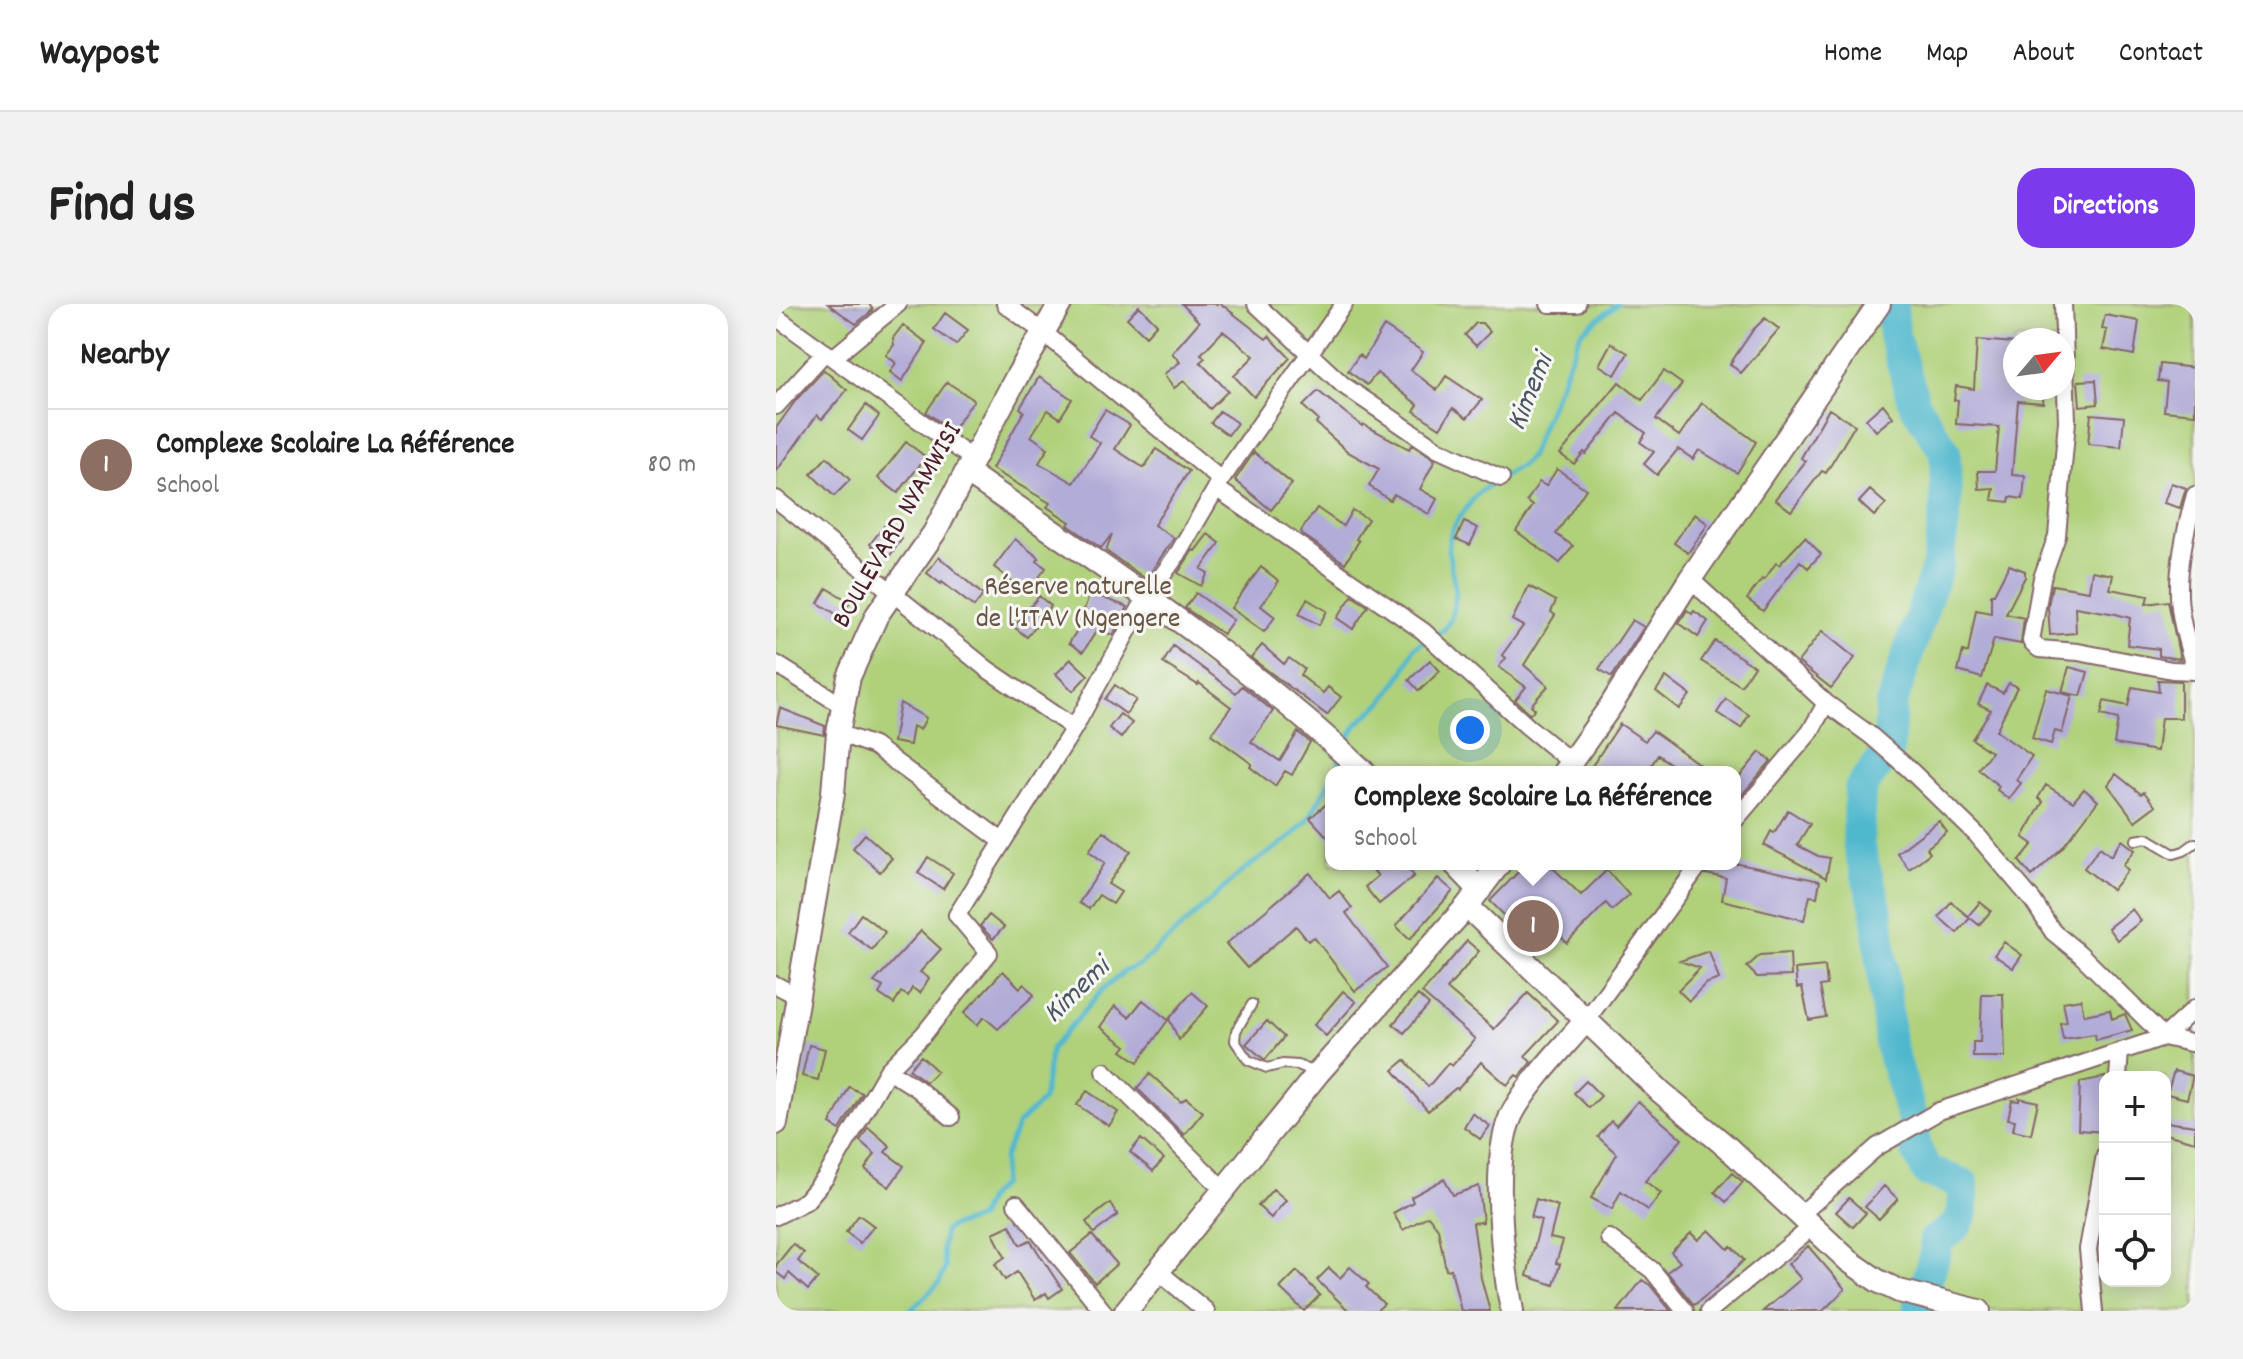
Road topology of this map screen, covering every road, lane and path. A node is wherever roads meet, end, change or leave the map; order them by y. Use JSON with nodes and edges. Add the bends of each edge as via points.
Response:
{"nodes":[{"id":1,"x":898,"y":304,"type":"edge"},
{"id":2,"x":1005,"y":304,"type":"edge"},
{"id":3,"x":1060,"y":304,"type":"edge"},
{"id":4,"x":1256,"y":304,"type":"edge"},
{"id":5,"x":1344,"y":304,"type":"edge"},
{"id":6,"x":1549,"y":304,"type":"edge"},
{"id":7,"x":1577,"y":304,"type":"edge"},
{"id":8,"x":1879,"y":304,"type":"edge"},
{"id":9,"x":2063,"y":304,"type":"edge"},
{"id":10,"x":776,"y":317,"type":"edge"},
{"id":11,"x":1043,"y":332,"type":"junction"},
{"id":12,"x":1309,"y":354,"type":"junction"},
{"id":13,"x":829,"y":355,"type":"junction"},
{"id":14,"x":776,"y":406,"type":"edge"},
{"id":15,"x":971,"y":466,"type":"junction"},
{"id":16,"x":1501,"y":478,"type":"dead end"},
{"id":17,"x":1218,"y":484,"type":"junction"},
{"id":18,"x":2195,"y":495,"type":"edge"},
{"id":19,"x":776,"y":499,"type":"edge"},
{"id":20,"x":1690,"y":579,"type":"junction"},
{"id":21,"x":890,"y":592,"type":"junction"},
{"id":22,"x":1146,"y":598,"type":"junction"},
{"id":23,"x":776,"y":664,"type":"edge"},
{"id":24,"x":2195,"y":671,"type":"edge"},
{"id":25,"x":1826,"y":703,"type":"junction"},
{"id":26,"x":843,"y":706,"type":"junction"},
{"id":27,"x":1074,"y":728,"type":"junction"},
{"id":28,"x":838,"y":733,"type":"junction"},
{"id":29,"x":1349,"y":758,"type":"edge"},
{"id":30,"x":1567,"y":766,"type":"edge"},
{"id":31,"x":1569,"y":766,"type":"edge"},
{"id":32,"x":1741,"y":813,"type":"edge"},
{"id":33,"x":2136,"y":840,"type":"dead end"},
{"id":34,"x":1002,"y":841,"type":"junction"},
{"id":35,"x":2195,"y":843,"type":"edge"},
{"id":36,"x":1458,"y":870,"type":"edge"},
{"id":37,"x":1495,"y":870,"type":"edge"},
{"id":38,"x":1696,"y":870,"type":"edge"},
{"id":39,"x":1474,"y":898,"type":"junction"},
{"id":40,"x":776,"y":985,"type":"edge"},
{"id":41,"x":797,"y":996,"type":"junction"},
{"id":42,"x":1252,"y":1004,"type":"dead end"},
{"id":43,"x":2195,"y":1008,"type":"edge"},
{"id":44,"x":1587,"y":1019,"type":"junction"},
{"id":45,"x":2164,"y":1037,"type":"junction"},
{"id":46,"x":2195,"y":1044,"type":"edge"},
{"id":47,"x":2120,"y":1052,"type":"junction"},
{"id":48,"x":888,"y":1070,"type":"junction"},
{"id":49,"x":1104,"y":1071,"type":"dead end"},
{"id":50,"x":2118,"y":1071,"type":"edge"},
{"id":51,"x":1318,"y":1073,"type":"junction"},
{"id":52,"x":951,"y":1117,"type":"dead end"},
{"id":53,"x":776,"y":1123,"type":"edge"},
{"id":54,"x":2099,"y":1188,"type":"edge"},
{"id":55,"x":1224,"y":1190,"type":"junction"},
{"id":56,"x":1016,"y":1204,"type":"dead end"},
{"id":57,"x":776,"y":1216,"type":"edge"},
{"id":58,"x":1806,"y":1221,"type":"junction"},
{"id":59,"x":1609,"y":1238,"type":"dead end"},
{"id":60,"x":1159,"y":1272,"type":"junction"},
{"id":61,"x":1943,"y":1306,"type":"edge"},
{"id":62,"x":1103,"y":1311,"type":"edge"},
{"id":63,"x":1126,"y":1311,"type":"edge"},
{"id":64,"x":1206,"y":1311,"type":"edge"},
{"id":65,"x":1512,"y":1311,"type":"edge"},
{"id":66,"x":1685,"y":1311,"type":"edge"},
{"id":67,"x":1709,"y":1311,"type":"edge"},
{"id":68,"x":1979,"y":1311,"type":"edge"},
{"id":69,"x":2094,"y":1311,"type":"edge"}],
"edges":[{"from":1,"to":13,"type":"street"},
{"from":2,"to":11,"type":"street"},
{"from":3,"to":11,"type":"street","name":"BOULEVARD NYAMWISI"},
{"from":4,"to":12,"type":"street"},
{"from":5,"to":12,"type":"street"},
{"from":6,"to":7,"type":"street"},
{"from":8,"to":20,"type":"street"},
{"from":9,"to":24,"type":"street","via":[[2067,421],[2057,536],[2042,578],[2031,641],[2039,649]]},
{"from":10,"to":13,"type":"street"},
{"from":11,"to":15,"type":"street","name":"BOULEVARD NYAMWISI"},
{"from":11,"to":17,"type":"street"},
{"from":12,"to":16,"type":"street","via":[[1343,385],[1437,449]]},
{"from":12,"to":17,"type":"street"},
{"from":13,"to":14,"type":"street"},
{"from":13,"to":15,"type":"street"},
{"from":15,"to":21,"type":"street","name":"BOULEVARD NYAMWISI","via":[[913,565]]},
{"from":15,"to":22,"type":"street"},
{"from":17,"to":22,"type":"street"},
{"from":17,"to":30,"type":"street","via":[[1423,631]]},
{"from":18,"to":24,"type":"street","via":[[2179,596]]},
{"from":19,"to":21,"type":"street"},
{"from":20,"to":25,"type":"street"},
{"from":20,"to":31,"type":"street"},
{"from":21,"to":26,"type":"street","name":"BOULEVARD NYAMWISI","via":[[849,677]]},
{"from":21,"to":27,"type":"street","via":[[987,669]]},
{"from":22,"to":27,"type":"street"},
{"from":22,"to":29,"type":"street","via":[[1197,633]]},
{"from":23,"to":26,"type":"street"},
{"from":25,"to":32,"type":"street","via":[[1810,732]]},
{"from":25,"to":45,"type":"street","via":[[1909,769],[1977,835],[2053,932]]},
{"from":26,"to":28,"type":"street","name":"BOULEVARD NYAMWISI"},
{"from":27,"to":34,"type":"street"},
{"from":28,"to":34,"type":"street","via":[[874,746]]},
{"from":28,"to":41,"type":"street","name":"BOULEVARD NYAMWISI","via":[[833,793]]},
{"from":33,"to":35,"type":"lane","via":[[2147,838],[2174,854]]},
{"from":34,"to":48,"type":"street","via":[[957,915],[989,953]]},
{"from":36,"to":39,"type":"street"},
{"from":37,"to":39,"type":"street"},
{"from":38,"to":44,"type":"street"},
{"from":39,"to":44,"type":"street"},
{"from":39,"to":51,"type":"street"},
{"from":40,"to":41,"type":"street"},
{"from":41,"to":53,"type":"street","name":"BOULEVARD NYAMWISI"},
{"from":42,"to":51,"type":"lane","via":[[1235,1041],[1248,1060],[1267,1068],[1298,1065]]},
{"from":43,"to":45,"type":"street"},
{"from":44,"to":58,"type":"street"},
{"from":44,"to":65,"type":"street","via":[[1525,1094],[1505,1132],[1503,1263]]},
{"from":45,"to":46,"type":"street"},
{"from":45,"to":47,"type":"street"},
{"from":47,"to":50,"type":"street"},
{"from":47,"to":58,"type":"street","via":[[1939,1111],[1848,1170]]},
{"from":48,"to":52,"type":"street"},
{"from":48,"to":57,"type":"street","via":[[826,1177],[806,1201]]},
{"from":49,"to":55,"type":"street"},
{"from":51,"to":55,"type":"street"},
{"from":54,"to":69,"type":"street","via":[[2088,1249]]},
{"from":55,"to":60,"type":"street"},
{"from":56,"to":62,"type":"street"},
{"from":58,"to":61,"type":"street","via":[[1878,1281]]},
{"from":58,"to":67,"type":"street"},
{"from":59,"to":66,"type":"street","via":[[1652,1270]]},
{"from":60,"to":63,"type":"street"},
{"from":60,"to":64,"type":"street"},
{"from":61,"to":68,"type":"street"}]}
